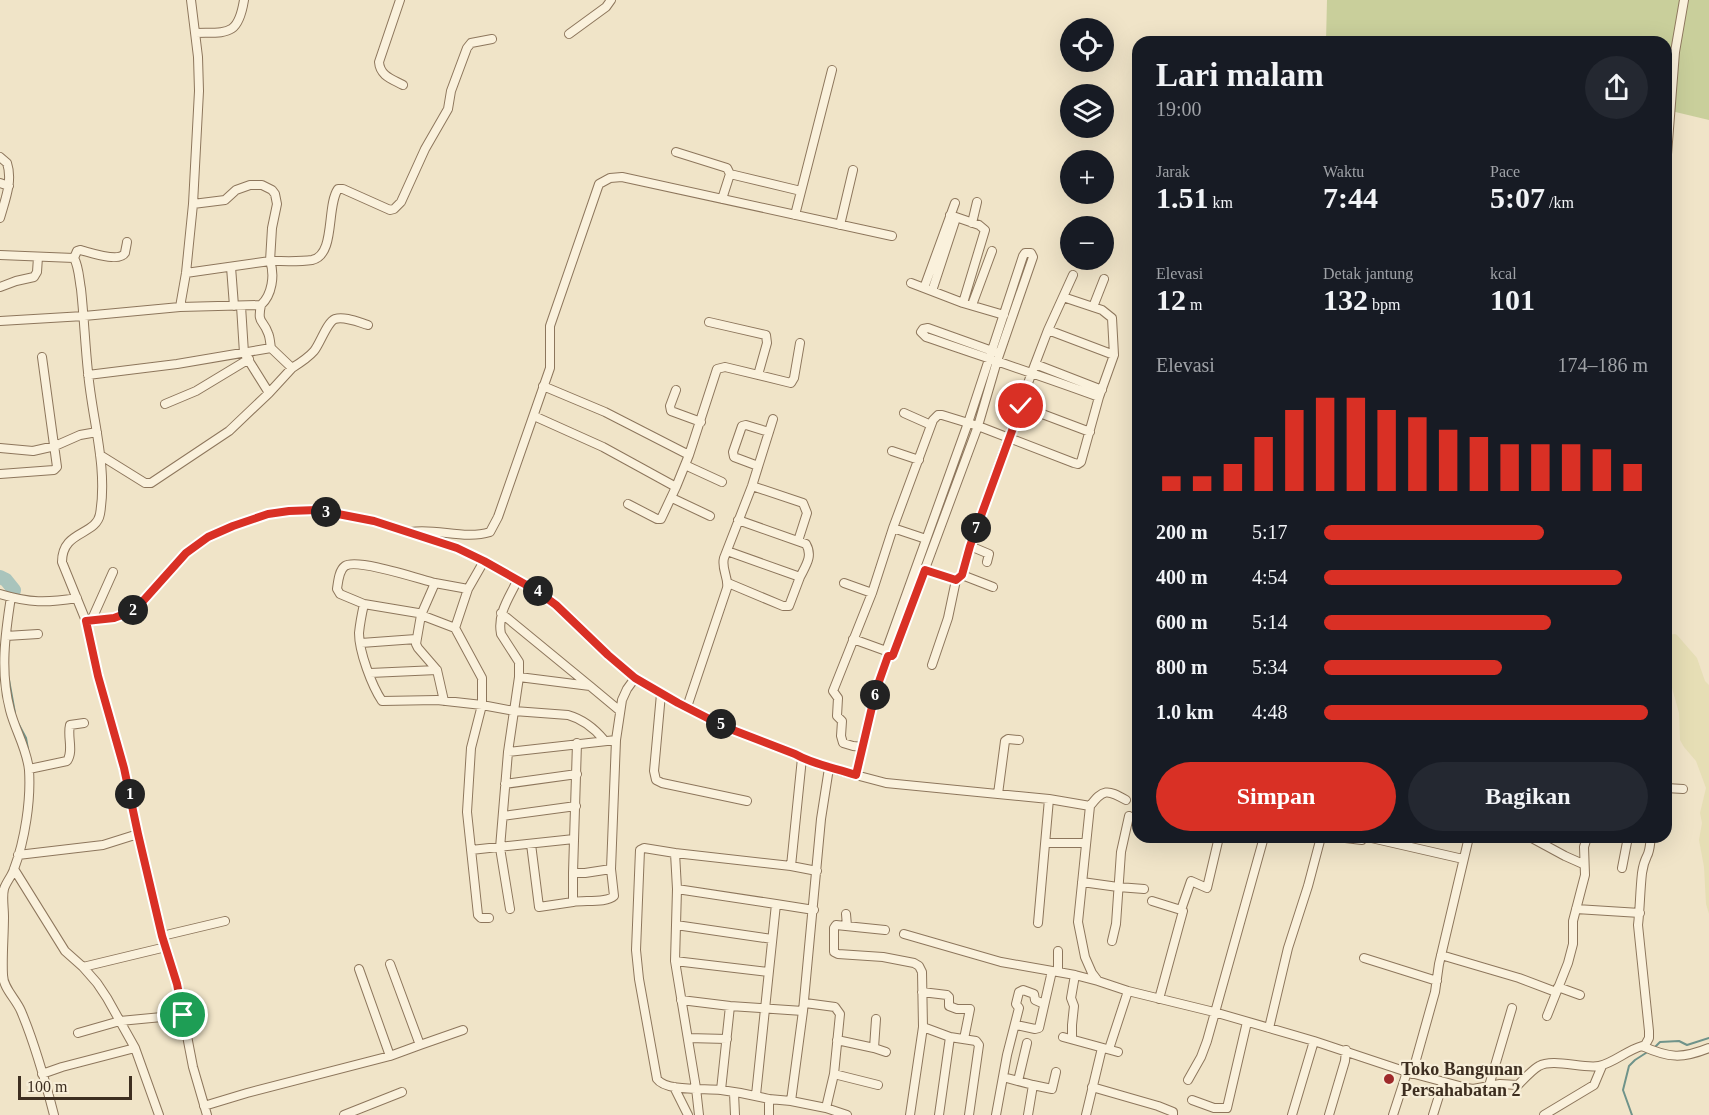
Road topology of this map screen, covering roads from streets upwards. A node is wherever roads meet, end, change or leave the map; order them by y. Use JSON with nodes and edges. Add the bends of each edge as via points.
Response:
{"nodes":[{"id":1,"x":191,"y":0,"type":"edge"},
{"id":2,"x":244,"y":0,"type":"edge"},
{"id":3,"x":400,"y":0,"type":"edge"},
{"id":4,"x":611,"y":0,"type":"edge"},
{"id":5,"x":1684,"y":0,"type":"edge"},
{"id":6,"x":195,"y":33,"type":"junction"},
{"id":7,"x":569,"y":34,"type":"dead end"},
{"id":8,"x":492,"y":39,"type":"dead end"},
{"id":9,"x":832,"y":70,"type":"dead end"},
{"id":10,"x":403,"y":85,"type":"dead end"},
{"id":11,"x":1672,"y":90,"type":"edge"},
{"id":12,"x":676,"y":152,"type":"dead end"},
{"id":13,"x":0,"y":157,"type":"edge"},
{"id":14,"x":853,"y":170,"type":"dead end"},
{"id":15,"x":730,"y":174,"type":"junction"},
{"id":16,"x":0,"y":183,"type":"edge"},
{"id":17,"x":9,"y":186,"type":"junction"},
{"id":18,"x":801,"y":191,"type":"junction"},
{"id":19,"x":722,"y":199,"type":"junction"},
{"id":20,"x":977,"y":202,"type":"dead end"},
{"id":21,"x":955,"y":203,"type":"dead end"},
{"id":22,"x":193,"y":204,"type":"junction"},
{"id":23,"x":795,"y":215,"type":"junction"},
{"id":24,"x":953,"y":217,"type":"junction"},
{"id":25,"x":0,"y":218,"type":"edge"},
{"id":26,"x":972,"y":223,"type":"junction"},
{"id":27,"x":840,"y":225,"type":"junction"},
{"id":28,"x":892,"y":236,"type":"dead end"},
{"id":29,"x":127,"y":242,"type":"dead end"},
{"id":30,"x":992,"y":251,"type":"dead end"},
{"id":31,"x":0,"y":255,"type":"edge"},
{"id":32,"x":38,"y":257,"type":"junction"},
{"id":33,"x":74,"y":258,"type":"junction"},
{"id":34,"x":270,"y":261,"type":"junction"},
{"id":35,"x":231,"y":267,"type":"junction"},
{"id":36,"x":186,"y":273,"type":"junction"},
{"id":37,"x":1072,"y":275,"type":"dead end"},
{"id":38,"x":1104,"y":279,"type":"dead end"},
{"id":39,"x":911,"y":283,"type":"dead end"},
{"id":40,"x":0,"y":288,"type":"edge"},
{"id":41,"x":928,"y":289,"type":"junction"},
{"id":42,"x":1063,"y":297,"type":"junction"},
{"id":43,"x":968,"y":304,"type":"junction"},
{"id":44,"x":261,"y":305,"type":"junction"},
{"id":45,"x":237,"y":306,"type":"junction"},
{"id":46,"x":180,"y":307,"type":"junction"},
{"id":47,"x":1093,"y":307,"type":"junction"},
{"id":48,"x":1004,"y":315,"type":"junction"},
{"id":49,"x":84,"y":316,"type":"junction"},
{"id":50,"x":0,"y":321,"type":"edge"},
{"id":51,"x":709,"y":322,"type":"dead end"},
{"id":52,"x":368,"y":325,"type":"dead end"},
{"id":53,"x":1048,"y":330,"type":"junction"},
{"id":54,"x":800,"y":343,"type":"dead end"},
{"id":55,"x":271,"y":348,"type":"junction"},
{"id":56,"x":224,"y":355,"type":"junction"},
{"id":57,"x":1114,"y":355,"type":"junction"},
{"id":58,"x":246,"y":356,"type":"junction"},
{"id":59,"x":995,"y":356,"type":"junction"},
{"id":60,"x":42,"y":357,"type":"dead end"},
{"id":61,"x":292,"y":368,"type":"junction"},
{"id":62,"x":1033,"y":368,"type":"junction"},
{"id":63,"x":230,"y":370,"type":"junction"},
{"id":64,"x":88,"y":375,"type":"junction"},
{"id":65,"x":758,"y":375,"type":"junction"},
{"id":66,"x":543,"y":386,"type":"junction"},
{"id":67,"x":676,"y":390,"type":"dead end"},
{"id":68,"x":269,"y":393,"type":"junction"},
{"id":69,"x":1101,"y":394,"type":"junction"},
{"id":70,"x":165,"y":404,"type":"dead end"},
{"id":71,"x":1021,"y":406,"type":"junction"},
{"id":72,"x":904,"y":413,"type":"dead end"},
{"id":73,"x":534,"y":416,"type":"junction"},
{"id":74,"x":773,"y":419,"type":"dead end"},
{"id":75,"x":701,"y":422,"type":"junction"},
{"id":76,"x":968,"y":423,"type":"junction"},
{"id":77,"x":931,"y":425,"type":"junction"},
{"id":78,"x":978,"y":426,"type":"junction"},
{"id":79,"x":97,"y":432,"type":"junction"},
{"id":80,"x":769,"y":432,"type":"junction"},
{"id":81,"x":1090,"y":432,"type":"junction"},
{"id":82,"x":1009,"y":437,"type":"junction"},
{"id":83,"x":55,"y":446,"type":"junction"},
{"id":84,"x":0,"y":448,"type":"edge"},
{"id":85,"x":892,"y":451,"type":"dead end"},
{"id":86,"x":100,"y":454,"type":"junction"},
{"id":87,"x":689,"y":455,"type":"junction"},
{"id":88,"x":919,"y":460,"type":"junction"},
{"id":89,"x":686,"y":465,"type":"junction"},
{"id":90,"x":758,"y":466,"type":"junction"},
{"id":91,"x":0,"y":474,"type":"edge"},
{"id":92,"x":722,"y":482,"type":"dead end"},
{"id":93,"x":752,"y":486,"type":"junction"},
{"id":94,"x":676,"y":487,"type":"junction"},
{"id":95,"x":943,"y":491,"type":"junction"},
{"id":96,"x":952,"y":495,"type":"junction"},
{"id":97,"x":672,"y":498,"type":"junction"},
{"id":98,"x":628,"y":504,"type":"dead end"},
{"id":99,"x":710,"y":516,"type":"dead end"},
{"id":100,"x":738,"y":520,"type":"junction"},
{"id":101,"x":893,"y":528,"type":"junction"},
{"id":102,"x":410,"y":533,"type":"junction"},
{"id":103,"x":926,"y":539,"type":"junction"},
{"id":104,"x":798,"y":541,"type":"junction"},
{"id":105,"x":970,"y":546,"type":"junction"},
{"id":106,"x":727,"y":551,"type":"junction"},
{"id":107,"x":484,"y":561,"type":"junction"},
{"id":108,"x":987,"y":562,"type":"dead end"},
{"id":109,"x":916,"y":568,"type":"junction"},
{"id":110,"x":925,"y":570,"type":"junction"},
{"id":111,"x":113,"y":572,"type":"dead end"},
{"id":112,"x":800,"y":577,"type":"junction"},
{"id":113,"x":959,"y":578,"type":"junction"},
{"id":114,"x":517,"y":581,"type":"junction"},
{"id":115,"x":435,"y":583,"type":"junction"},
{"id":116,"x":728,"y":583,"type":"junction"},
{"id":117,"x":844,"y":584,"type":"dead end"},
{"id":118,"x":993,"y":587,"type":"dead end"},
{"id":119,"x":468,"y":588,"type":"junction"},
{"id":120,"x":872,"y":593,"type":"junction"},
{"id":121,"x":0,"y":594,"type":"edge"},
{"id":122,"x":10,"y":597,"type":"junction"},
{"id":123,"x":77,"y":598,"type":"junction"},
{"id":124,"x":364,"y":604,"type":"junction"},
{"id":125,"x":9,"y":611,"type":"junction"},
{"id":126,"x":0,"y":613,"type":"edge"},
{"id":127,"x":501,"y":613,"type":"junction"},
{"id":128,"x":421,"y":615,"type":"junction"},
{"id":129,"x":89,"y":620,"type":"junction"},
{"id":130,"x":454,"y":628,"type":"junction"},
{"id":131,"x":38,"y":634,"type":"dead end"},
{"id":132,"x":6,"y":636,"type":"junction"},
{"id":133,"x":416,"y":639,"type":"junction"},
{"id":134,"x":853,"y":639,"type":"junction"},
{"id":135,"x":360,"y":643,"type":"junction"},
{"id":136,"x":0,"y":653,"type":"edge"},
{"id":137,"x":889,"y":653,"type":"junction"},
{"id":138,"x":3,"y":661,"type":"junction"},
{"id":139,"x":932,"y":665,"type":"dead end"},
{"id":140,"x":437,"y":670,"type":"junction"},
{"id":141,"x":370,"y":673,"type":"junction"},
{"id":142,"x":519,"y":677,"type":"junction"},
{"id":143,"x":635,"y":678,"type":"junction"},
{"id":144,"x":590,"y":686,"type":"junction"},
{"id":145,"x":661,"y":694,"type":"junction"},
{"id":146,"x":444,"y":701,"type":"junction"},
{"id":147,"x":482,"y":705,"type":"junction"},
{"id":148,"x":687,"y":707,"type":"junction"},
{"id":149,"x":514,"y":711,"type":"junction"},
{"id":150,"x":620,"y":711,"type":"junction"},
{"id":151,"x":84,"y":723,"type":"dead end"},
{"id":152,"x":604,"y":740,"type":"junction"},
{"id":153,"x":616,"y":740,"type":"junction"},
{"id":154,"x":1019,"y":740,"type":"dead end"},
{"id":155,"x":577,"y":743,"type":"junction"},
{"id":156,"x":863,"y":747,"type":"junction"},
{"id":157,"x":508,"y":752,"type":"junction"},
{"id":158,"x":802,"y":758,"type":"junction"},
{"id":159,"x":829,"y":768,"type":"junction"},
{"id":160,"x":29,"y":769,"type":"junction"},
{"id":161,"x":577,"y":774,"type":"junction"},
{"id":162,"x":856,"y":775,"type":"junction"},
{"id":163,"x":505,"y":783,"type":"junction"},
{"id":164,"x":1672,"y":788,"type":"edge"},
{"id":165,"x":1683,"y":789,"type":"dead end"},
{"id":166,"x":998,"y":794,"type":"junction"},
{"id":167,"x":1049,"y":799,"type":"junction"},
{"id":168,"x":1126,"y":800,"type":"dead end"},
{"id":169,"x":747,"y":801,"type":"dead end"},
{"id":170,"x":576,"y":806,"type":"junction"},
{"id":171,"x":1090,"y":806,"type":"junction"},
{"id":172,"x":503,"y":816,"type":"junction"},
{"id":173,"x":1129,"y":816,"type":"dead end"},
{"id":174,"x":138,"y":834,"type":"junction"},
{"id":175,"x":574,"y":839,"type":"junction"},
{"id":176,"x":1046,"y":843,"type":"junction"},
{"id":177,"x":1086,"y":843,"type":"junction"},
{"id":178,"x":1218,"y":843,"type":"edge"},
{"id":179,"x":1262,"y":843,"type":"edge"},
{"id":180,"x":1319,"y":843,"type":"edge"},
{"id":181,"x":1392,"y":843,"type":"edge"},
{"id":182,"x":1467,"y":843,"type":"edge"},
{"id":183,"x":1541,"y":843,"type":"edge"},
{"id":184,"x":1585,"y":843,"type":"edge"},
{"id":185,"x":1627,"y":843,"type":"edge"},
{"id":186,"x":1650,"y":843,"type":"edge"},
{"id":187,"x":531,"y":844,"type":"junction"},
{"id":188,"x":500,"y":848,"type":"junction"},
{"id":189,"x":471,"y":850,"type":"junction"},
{"id":190,"x":675,"y":853,"type":"junction"},
{"id":191,"x":18,"y":855,"type":"junction"},
{"id":192,"x":1463,"y":859,"type":"junction"},
{"id":193,"x":1583,"y":864,"type":"junction"},
{"id":194,"x":791,"y":866,"type":"junction"},
{"id":195,"x":611,"y":868,"type":"junction"},
{"id":196,"x":1622,"y":868,"type":"dead end"},
{"id":197,"x":14,"y":869,"type":"junction"},
{"id":198,"x":817,"y":871,"type":"junction"},
{"id":199,"x":573,"y":873,"type":"junction"},
{"id":200,"x":1082,"y":882,"type":"junction"},
{"id":201,"x":1118,"y":887,"type":"junction"},
{"id":202,"x":677,"y":889,"type":"junction"},
{"id":203,"x":1144,"y":889,"type":"dead end"},
{"id":204,"x":2,"y":891,"type":"edge"},
{"id":205,"x":1152,"y":901,"type":"dead end"},
{"id":206,"x":573,"y":902,"type":"junction"},
{"id":207,"x":776,"y":904,"type":"junction"},
{"id":208,"x":510,"y":909,"type":"dead end"},
{"id":209,"x":1576,"y":909,"type":"junction"},
{"id":210,"x":814,"y":910,"type":"junction"},
{"id":211,"x":1181,"y":910,"type":"junction"},
{"id":212,"x":1640,"y":913,"type":"junction"},
{"id":213,"x":846,"y":914,"type":"dead end"},
{"id":214,"x":489,"y":918,"type":"dead end"},
{"id":215,"x":225,"y":921,"type":"dead end"},
{"id":216,"x":1038,"y":923,"type":"dead end"},
{"id":217,"x":676,"y":925,"type":"junction"},
{"id":218,"x":847,"y":926,"type":"junction"},
{"id":219,"x":885,"y":930,"type":"dead end"},
{"id":220,"x":904,"y":934,"type":"dead end"},
{"id":221,"x":162,"y":936,"type":"junction"},
{"id":222,"x":772,"y":939,"type":"junction"},
{"id":223,"x":1112,"y":941,"type":"dead end"},
{"id":224,"x":166,"y":948,"type":"junction"},
{"id":225,"x":1058,"y":951,"type":"dead end"},
{"id":226,"x":1441,"y":955,"type":"junction"},
{"id":227,"x":1364,"y":958,"type":"dead end"},
{"id":228,"x":675,"y":962,"type":"junction"},
{"id":229,"x":390,"y":964,"type":"dead end"},
{"id":230,"x":83,"y":967,"type":"junction"},
{"id":231,"x":359,"y":969,"type":"dead end"},
{"id":232,"x":1055,"y":971,"type":"junction"},
{"id":233,"x":768,"y":972,"type":"junction"},
{"id":234,"x":1075,"y":975,"type":"junction"},
{"id":235,"x":1,"y":978,"type":"edge"},
{"id":236,"x":1098,"y":981,"type":"junction"},
{"id":237,"x":1437,"y":981,"type":"junction"},
{"id":238,"x":1557,"y":989,"type":"junction"},
{"id":239,"x":1128,"y":991,"type":"junction"},
{"id":240,"x":922,"y":992,"type":"junction"},
{"id":241,"x":1580,"y":995,"type":"dead end"},
{"id":242,"x":1159,"y":999,"type":"junction"},
{"id":243,"x":681,"y":1000,"type":"junction"},
{"id":244,"x":1044,"y":1004,"type":"junction"},
{"id":245,"x":730,"y":1006,"type":"junction"},
{"id":246,"x":804,"y":1007,"type":"junction"},
{"id":247,"x":765,"y":1008,"type":"junction"},
{"id":248,"x":1512,"y":1008,"type":"dead end"},
{"id":249,"x":1214,"y":1012,"type":"junction"},
{"id":250,"x":183,"y":1015,"type":"junction"},
{"id":251,"x":1547,"y":1017,"type":"dead end"},
{"id":252,"x":876,"y":1019,"type":"dead end"},
{"id":253,"x":120,"y":1021,"type":"junction"},
{"id":254,"x":1247,"y":1022,"type":"junction"},
{"id":255,"x":1016,"y":1025,"type":"junction"},
{"id":256,"x":923,"y":1027,"type":"junction"},
{"id":257,"x":1269,"y":1028,"type":"junction"},
{"id":258,"x":463,"y":1030,"type":"dead end"},
{"id":259,"x":78,"y":1033,"type":"dead end"},
{"id":260,"x":950,"y":1037,"type":"junction"},
{"id":261,"x":1063,"y":1037,"type":"dead end"},
{"id":262,"x":688,"y":1038,"type":"junction"},
{"id":263,"x":727,"y":1039,"type":"junction"},
{"id":264,"x":964,"y":1039,"type":"junction"},
{"id":265,"x":1072,"y":1039,"type":"junction"},
{"id":266,"x":837,"y":1040,"type":"junction"},
{"id":267,"x":1314,"y":1041,"type":"junction"},
{"id":268,"x":1027,"y":1043,"type":"dead end"},
{"id":269,"x":420,"y":1045,"type":"junction"},
{"id":270,"x":135,"y":1048,"type":"junction"},
{"id":271,"x":874,"y":1048,"type":"junction"},
{"id":272,"x":1106,"y":1048,"type":"junction"},
{"id":273,"x":1709,"y":1048,"type":"edge"},
{"id":274,"x":1346,"y":1050,"type":"junction"},
{"id":275,"x":1650,"y":1050,"type":"junction"},
{"id":276,"x":886,"y":1052,"type":"dead end"},
{"id":277,"x":1118,"y":1052,"type":"dead end"},
{"id":278,"x":390,"y":1056,"type":"junction"},
{"id":279,"x":1602,"y":1066,"type":"junction"},
{"id":280,"x":1056,"y":1072,"type":"dead end"},
{"id":281,"x":1409,"y":1073,"type":"junction"},
{"id":282,"x":42,"y":1074,"type":"junction"},
{"id":283,"x":834,"y":1074,"type":"junction"},
{"id":284,"x":1003,"y":1077,"type":"junction"},
{"id":285,"x":1188,"y":1080,"type":"dead end"},
{"id":286,"x":1018,"y":1081,"type":"junction"},
{"id":287,"x":1443,"y":1083,"type":"junction"},
{"id":288,"x":878,"y":1085,"type":"dead end"},
{"id":289,"x":1033,"y":1086,"type":"junction"},
{"id":290,"x":1489,"y":1086,"type":"junction"},
{"id":291,"x":674,"y":1087,"type":"junction"},
{"id":292,"x":1092,"y":1087,"type":"junction"},
{"id":293,"x":696,"y":1088,"type":"junction"},
{"id":294,"x":721,"y":1090,"type":"junction"},
{"id":295,"x":402,"y":1092,"type":"dead end"},
{"id":296,"x":734,"y":1093,"type":"junction"},
{"id":297,"x":756,"y":1095,"type":"junction"},
{"id":298,"x":768,"y":1099,"type":"junction"},
{"id":299,"x":1192,"y":1100,"type":"dead end"},
{"id":300,"x":791,"y":1101,"type":"junction"},
{"id":301,"x":204,"y":1106,"type":"junction"},
{"id":302,"x":826,"y":1108,"type":"junction"},
{"id":303,"x":1213,"y":1112,"type":"edge"},
{"id":304,"x":54,"y":1115,"type":"edge"},
{"id":305,"x":159,"y":1115,"type":"edge"},
{"id":306,"x":207,"y":1115,"type":"edge"},
{"id":307,"x":344,"y":1115,"type":"edge"},
{"id":308,"x":688,"y":1115,"type":"edge"},
{"id":309,"x":699,"y":1115,"type":"edge"},
{"id":310,"x":735,"y":1115,"type":"edge"},
{"id":311,"x":769,"y":1115,"type":"edge"},
{"id":312,"x":847,"y":1115,"type":"edge"},
{"id":313,"x":910,"y":1115,"type":"edge"},
{"id":314,"x":939,"y":1115,"type":"edge"},
{"id":315,"x":969,"y":1115,"type":"edge"},
{"id":316,"x":996,"y":1115,"type":"edge"},
{"id":317,"x":1028,"y":1115,"type":"edge"},
{"id":318,"x":1086,"y":1115,"type":"edge"},
{"id":319,"x":1173,"y":1115,"type":"edge"},
{"id":320,"x":1292,"y":1115,"type":"edge"},
{"id":321,"x":1329,"y":1115,"type":"edge"},
{"id":322,"x":1393,"y":1115,"type":"edge"},
{"id":323,"x":1433,"y":1115,"type":"edge"},
{"id":324,"x":1544,"y":1115,"type":"edge"}],
"edges":[{"from":1,"to":6,"type":"street"},
{"from":2,"to":6,"type":"street","via":[[234,28]]},
{"from":3,"to":10,"type":"street","via":[[379,67],[383,74]]},
{"from":4,"to":7,"type":"street"},
{"from":5,"to":11,"type":"street"},
{"from":6,"to":22,"type":"street","via":[[199,91]]},
{"from":8,"to":34,"type":"street","via":[[471,43],[467,48],[448,109],[397,207],[387,210],[338,189],[323,254],[314,260]]},
{"from":9,"to":18,"type":"street"},
{"from":12,"to":15,"type":"street","via":[[727,168]]},
{"from":13,"to":17,"type":"street","via":[[9,168]]},
{"from":14,"to":27,"type":"street"},
{"from":15,"to":18,"type":"street"},
{"from":15,"to":19,"type":"street"},
{"from":16,"to":17,"type":"street"},
{"from":17,"to":25,"type":"street"},
{"from":18,"to":23,"type":"street"},
{"from":19,"to":23,"type":"street"},
{"from":19,"to":66,"type":"street","via":[[622,177],[599,184],[550,326],[550,368]]},
{"from":20,"to":26,"type":"street"},
{"from":21,"to":24,"type":"street"},
{"from":22,"to":34,"type":"street","via":[[225,200],[250,185],[272,190],[277,204]]},
{"from":22,"to":36,"type":"street"},
{"from":23,"to":27,"type":"street"},
{"from":24,"to":26,"type":"street"},
{"from":24,"to":41,"type":"street"},
{"from":26,"to":43,"type":"street","via":[[985,230]]},
{"from":27,"to":28,"type":"street"},
{"from":29,"to":33,"type":"street","via":[[125,253],[114,258],[80,250]]},
{"from":30,"to":43,"type":"street"},
{"from":31,"to":32,"type":"street"},
{"from":32,"to":33,"type":"street"},
{"from":32,"to":40,"type":"street","via":[[34,277]]},
{"from":33,"to":49,"type":"street"},
{"from":34,"to":35,"type":"street"},
{"from":34,"to":44,"type":"street","via":[[272,283],[267,300]]},
{"from":35,"to":36,"type":"street"},
{"from":35,"to":45,"type":"street"},
{"from":36,"to":46,"type":"street"},
{"from":37,"to":42,"type":"street"},
{"from":38,"to":47,"type":"street"},
{"from":39,"to":41,"type":"street"},
{"from":41,"to":43,"type":"street"},
{"from":42,"to":47,"type":"street"},
{"from":42,"to":53,"type":"street"},
{"from":43,"to":48,"type":"street"},
{"from":44,"to":45,"type":"street"},
{"from":44,"to":55,"type":"street","via":[[260,321],[268,331]]},
{"from":45,"to":46,"type":"street"},
{"from":45,"to":58,"type":"street"},
{"from":46,"to":49,"type":"street"},
{"from":47,"to":57,"type":"street","via":[[1112,318]]},
{"from":48,"to":59,"type":"street"},
{"from":48,"to":59,"type":"street","via":[[1023,256],[1031,254]]},
{"from":49,"to":50,"type":"street"},
{"from":49,"to":64,"type":"street"},
{"from":51,"to":65,"type":"street","via":[[766,335]]},
{"from":52,"to":61,"type":"street","via":[[336,319],[315,350]]},
{"from":53,"to":57,"type":"street"},
{"from":53,"to":62,"type":"street"},
{"from":54,"to":65,"type":"street","via":[[791,382]]},
{"from":55,"to":58,"type":"street"},
{"from":55,"to":61,"type":"street"},
{"from":56,"to":58,"type":"street"},
{"from":56,"to":63,"type":"street"},
{"from":56,"to":64,"type":"street"},
{"from":57,"to":69,"type":"street"},
{"from":58,"to":63,"type":"street"},
{"from":58,"to":68,"type":"street"},
{"from":59,"to":59,"type":"street","via":[[926,337],[921,332],[928,328]]},
{"from":59,"to":62,"type":"street"},
{"from":59,"to":76,"type":"street"},
{"from":59,"to":78,"type":"street"},
{"from":60,"to":83,"type":"street"},
{"from":61,"to":68,"type":"street"},
{"from":62,"to":69,"type":"street"},
{"from":62,"to":71,"type":"street"},
{"from":63,"to":70,"type":"street","via":[[196,392]]},
{"from":64,"to":79,"type":"street"},
{"from":65,"to":75,"type":"street","via":[[725,367],[717,369]]},
{"from":66,"to":73,"type":"street"},
{"from":66,"to":87,"type":"street"},
{"from":67,"to":75,"type":"street","via":[[671,411]]},
{"from":68,"to":86,"type":"street","via":[[229,431],[151,483]]},
{"from":69,"to":81,"type":"street"},
{"from":71,"to":81,"type":"street"},
{"from":71,"to":82,"type":"street"},
{"from":72,"to":77,"type":"street"},
{"from":73,"to":94,"type":"street","via":[[603,447]]},
{"from":73,"to":102,"type":"street","via":[[490,532],[479,536],[424,530]]},
{"from":74,"to":80,"type":"street"},
{"from":75,"to":87,"type":"street"},
{"from":76,"to":77,"type":"street","via":[[942,415],[936,416]]},
{"from":76,"to":78,"type":"street"},
{"from":76,"to":95,"type":"street"},
{"from":77,"to":88,"type":"street"},
{"from":78,"to":82,"type":"street"},
{"from":78,"to":96,"type":"street"},
{"from":79,"to":83,"type":"street"},
{"from":79,"to":86,"type":"street"},
{"from":80,"to":90,"type":"street"},
{"from":80,"to":90,"type":"street","via":[[742,426],[733,453],[734,457]]},
{"from":81,"to":82,"type":"street","via":[[1078,464]]},
{"from":82,"to":105,"type":"street"},
{"from":83,"to":84,"type":"street","via":[[33,451]]},
{"from":83,"to":91,"type":"street","via":[[54,470]]},
{"from":85,"to":88,"type":"street"},
{"from":86,"to":123,"type":"street","via":[[100,516],[71,539],[62,554]]},
{"from":87,"to":89,"type":"street"},
{"from":88,"to":101,"type":"street"},
{"from":89,"to":92,"type":"street"},
{"from":89,"to":94,"type":"street"},
{"from":90,"to":93,"type":"street"},
{"from":93,"to":100,"type":"street"},
{"from":93,"to":104,"type":"street","via":[[803,504],[807,513]]},
{"from":94,"to":97,"type":"street"},
{"from":95,"to":96,"type":"street"},
{"from":95,"to":103,"type":"street"},
{"from":96,"to":110,"type":"street"},
{"from":97,"to":98,"type":"street","via":[[661,519]]},
{"from":97,"to":99,"type":"street"},
{"from":100,"to":104,"type":"street"},
{"from":100,"to":106,"type":"street"},
{"from":101,"to":103,"type":"street"},
{"from":101,"to":120,"type":"street"},
{"from":102,"to":107,"type":"street"},
{"from":102,"to":129,"type":"street","via":[[374,521],[317,510],[268,514],[208,537],[186,553],[135,610],[114,618]]},
{"from":103,"to":109,"type":"street"},
{"from":104,"to":112,"type":"street","via":[[810,550]]},
{"from":105,"to":108,"type":"street","via":[[990,554]]},
{"from":105,"to":113,"type":"street"},
{"from":106,"to":112,"type":"street"},
{"from":106,"to":116,"type":"street","via":[[723,564]]},
{"from":107,"to":114,"type":"street"},
{"from":107,"to":119,"type":"street"},
{"from":109,"to":110,"type":"street"},
{"from":109,"to":137,"type":"street"},
{"from":110,"to":113,"type":"street"},
{"from":110,"to":137,"type":"street"},
{"from":111,"to":129,"type":"street"},
{"from":112,"to":116,"type":"street","via":[[789,606]]},
{"from":113,"to":118,"type":"street"},
{"from":113,"to":139,"type":"street"},
{"from":114,"to":127,"type":"street"},
{"from":114,"to":143,"type":"street","via":[[556,605]]},
{"from":115,"to":119,"type":"street"},
{"from":115,"to":124,"type":"street","via":[[373,566],[345,566],[337,592]]},
{"from":115,"to":128,"type":"street"},
{"from":116,"to":148,"type":"street"},
{"from":117,"to":120,"type":"street"},
{"from":119,"to":130,"type":"street"},
{"from":120,"to":134,"type":"street"},
{"from":121,"to":122,"type":"street"},
{"from":122,"to":123,"type":"street","via":[[32,602]]},
{"from":122,"to":125,"type":"street"},
{"from":123,"to":129,"type":"street"},
{"from":124,"to":128,"type":"street"},
{"from":124,"to":135,"type":"street"},
{"from":125,"to":126,"type":"street"},
{"from":125,"to":132,"type":"street"},
{"from":127,"to":142,"type":"street","via":[[501,634],[518,660]]},
{"from":127,"to":144,"type":"street"},
{"from":128,"to":130,"type":"street"},
{"from":128,"to":133,"type":"street"},
{"from":129,"to":174,"type":"street","via":[[98,676]]},
{"from":130,"to":147,"type":"street","via":[[481,674]]},
{"from":131,"to":132,"type":"street"},
{"from":132,"to":138,"type":"street"},
{"from":133,"to":135,"type":"street"},
{"from":133,"to":140,"type":"street","via":[[418,648]]},
{"from":134,"to":137,"type":"street"},
{"from":134,"to":156,"type":"street","via":[[833,691],[837,716],[843,722],[843,743]]},
{"from":135,"to":141,"type":"street"},
{"from":136,"to":138,"type":"street"},
{"from":137,"to":156,"type":"street"},
{"from":138,"to":160,"type":"street","via":[[10,709]]},
{"from":140,"to":141,"type":"street"},
{"from":140,"to":146,"type":"street"},
{"from":141,"to":146,"type":"street","via":[[382,701]]},
{"from":142,"to":144,"type":"street"},
{"from":142,"to":149,"type":"street"},
{"from":143,"to":145,"type":"street"},
{"from":143,"to":150,"type":"street"},
{"from":144,"to":150,"type":"street"},
{"from":145,"to":148,"type":"street"},
{"from":145,"to":169,"type":"street","via":[[656,780]]},
{"from":146,"to":147,"type":"street"},
{"from":147,"to":149,"type":"street"},
{"from":147,"to":189,"type":"street","via":[[471,748],[467,812]]},
{"from":148,"to":158,"type":"street"},
{"from":149,"to":152,"type":"street","via":[[575,717]]},
{"from":149,"to":157,"type":"street"},
{"from":150,"to":153,"type":"street"},
{"from":151,"to":160,"type":"street","via":[[70,725],[70,759]]},
{"from":152,"to":153,"type":"street"},
{"from":152,"to":155,"type":"street"},
{"from":153,"to":195,"type":"street"},
{"from":154,"to":166,"type":"street","via":[[1005,741]]},
{"from":155,"to":157,"type":"street"},
{"from":155,"to":161,"type":"street"},
{"from":156,"to":162,"type":"street"},
{"from":157,"to":163,"type":"street"},
{"from":158,"to":159,"type":"street"},
{"from":158,"to":194,"type":"street"},
{"from":159,"to":162,"type":"street"},
{"from":159,"to":198,"type":"street"},
{"from":160,"to":191,"type":"street","via":[[27,817]]},
{"from":161,"to":163,"type":"street"},
{"from":161,"to":170,"type":"street"},
{"from":162,"to":166,"type":"street","via":[[886,783]]},
{"from":163,"to":172,"type":"street"},
{"from":164,"to":165,"type":"street"},
{"from":166,"to":167,"type":"street"},
{"from":167,"to":171,"type":"street"},
{"from":167,"to":176,"type":"street"},
{"from":168,"to":171,"type":"street","via":[[1103,793]]},
{"from":170,"to":172,"type":"street"},
{"from":170,"to":175,"type":"street"},
{"from":171,"to":177,"type":"street"},
{"from":172,"to":188,"type":"street"},
{"from":173,"to":201,"type":"street"},
{"from":174,"to":191,"type":"street","via":[[103,844]]},
{"from":174,"to":221,"type":"street"},
{"from":175,"to":187,"type":"street"},
{"from":175,"to":199,"type":"street"},
{"from":176,"to":177,"type":"street"},
{"from":176,"to":216,"type":"street"},
{"from":177,"to":200,"type":"street"},
{"from":178,"to":211,"type":"street","via":[[1207,888],[1191,881]]},
{"from":179,"to":249,"type":"street"},
{"from":180,"to":257,"type":"street"},
{"from":181,"to":192,"type":"street"},
{"from":182,"to":192,"type":"street"},
{"from":183,"to":193,"type":"street"},
{"from":184,"to":193,"type":"street"},
{"from":185,"to":196,"type":"street"},
{"from":186,"to":212,"type":"street","via":[[1642,873]]},
{"from":187,"to":188,"type":"street"},
{"from":187,"to":206,"type":"street","via":[[539,907]]},
{"from":188,"to":189,"type":"street"},
{"from":188,"to":208,"type":"street"},
{"from":189,"to":214,"type":"street","via":[[478,915]]},
{"from":190,"to":194,"type":"street"},
{"from":190,"to":202,"type":"street"},
{"from":190,"to":291,"type":"street","via":[[640,850],[636,950],[657,1079]]},
{"from":191,"to":197,"type":"street"},
{"from":192,"to":226,"type":"street"},
{"from":193,"to":209,"type":"street","via":[[1585,875]]},
{"from":194,"to":198,"type":"street"},
{"from":195,"to":199,"type":"street"},
{"from":195,"to":206,"type":"street","via":[[612,899]]},
{"from":197,"to":204,"type":"street"},
{"from":197,"to":230,"type":"street","via":[[64,951]]},
{"from":198,"to":210,"type":"street"},
{"from":199,"to":206,"type":"street"},
{"from":200,"to":201,"type":"street"},
{"from":200,"to":236,"type":"street","via":[[1079,933],[1088,965]]},
{"from":201,"to":203,"type":"street"},
{"from":201,"to":223,"type":"street"},
{"from":202,"to":207,"type":"street"},
{"from":202,"to":217,"type":"street"},
{"from":204,"to":235,"type":"street"},
{"from":205,"to":211,"type":"street"},
{"from":207,"to":210,"type":"street"},
{"from":207,"to":222,"type":"street"},
{"from":209,"to":212,"type":"street"},
{"from":209,"to":238,"type":"street","via":[[1571,954]]},
{"from":210,"to":246,"type":"street"},
{"from":211,"to":242,"type":"street"},
{"from":212,"to":275,"type":"street"},
{"from":213,"to":218,"type":"street"},
{"from":215,"to":221,"type":"street"},
{"from":217,"to":222,"type":"street"},
{"from":217,"to":228,"type":"street"},
{"from":218,"to":219,"type":"street"},
{"from":218,"to":240,"type":"street","via":[[835,926],[834,952],[914,963],[922,972]]},
{"from":220,"to":232,"type":"street","via":[[1001,962]]},
{"from":221,"to":224,"type":"street"},
{"from":222,"to":233,"type":"street"},
{"from":224,"to":230,"type":"street"},
{"from":224,"to":250,"type":"street"},
{"from":225,"to":232,"type":"street"},
{"from":226,"to":237,"type":"street"},
{"from":226,"to":238,"type":"street"},
{"from":227,"to":237,"type":"street"},
{"from":228,"to":233,"type":"street"},
{"from":228,"to":243,"type":"street"},
{"from":229,"to":269,"type":"street"},
{"from":230,"to":253,"type":"street"},
{"from":231,"to":278,"type":"street"},
{"from":232,"to":234,"type":"street"},
{"from":232,"to":244,"type":"street"},
{"from":233,"to":247,"type":"street"},
{"from":234,"to":236,"type":"street"},
{"from":234,"to":265,"type":"street"},
{"from":235,"to":282,"type":"street","via":[[20,1010]]},
{"from":236,"to":239,"type":"street"},
{"from":237,"to":281,"type":"street"},
{"from":238,"to":241,"type":"street"},
{"from":238,"to":251,"type":"street"},
{"from":239,"to":242,"type":"street"},
{"from":239,"to":272,"type":"street"},
{"from":240,"to":256,"type":"street"},
{"from":240,"to":264,"type":"street","via":[[947,995],[951,1008],[970,1009]]},
{"from":242,"to":249,"type":"street"},
{"from":243,"to":245,"type":"street"},
{"from":243,"to":262,"type":"street"},
{"from":244,"to":255,"type":"street","via":[[1038,1028]]},
{"from":244,"to":255,"type":"street","via":[[1035,1000],[1034,994],[1021,991],[1016,1004]]},
{"from":245,"to":247,"type":"street"},
{"from":245,"to":263,"type":"street"},
{"from":246,"to":247,"type":"street"},
{"from":246,"to":266,"type":"street","via":[[835,1007],[840,1014]]},
{"from":246,"to":300,"type":"street"},
{"from":247,"to":297,"type":"street"},
{"from":248,"to":290,"type":"street"},
{"from":249,"to":254,"type":"street"},
{"from":249,"to":285,"type":"street","via":[[1201,1057]]},
{"from":250,"to":253,"type":"street"},
{"from":250,"to":301,"type":"street"},
{"from":252,"to":271,"type":"street"},
{"from":253,"to":259,"type":"street"},
{"from":253,"to":270,"type":"street"},
{"from":254,"to":257,"type":"street"},
{"from":254,"to":303,"type":"street","via":[[1227,1108]]},
{"from":255,"to":284,"type":"street"},
{"from":256,"to":260,"type":"street"},
{"from":256,"to":313,"type":"street"},
{"from":257,"to":267,"type":"street"},
{"from":258,"to":269,"type":"street"},
{"from":260,"to":264,"type":"street"},
{"from":260,"to":314,"type":"street"},
{"from":261,"to":265,"type":"street"},
{"from":262,"to":263,"type":"street"},
{"from":262,"to":293,"type":"street"},
{"from":263,"to":294,"type":"street"},
{"from":264,"to":315,"type":"street","via":[[976,1041],[979,1047]]},
{"from":265,"to":272,"type":"street"},
{"from":266,"to":271,"type":"street"},
{"from":266,"to":283,"type":"street"},
{"from":267,"to":274,"type":"street"},
{"from":267,"to":320,"type":"street"},
{"from":268,"to":286,"type":"street"},
{"from":269,"to":278,"type":"street"},
{"from":270,"to":282,"type":"street"},
{"from":270,"to":305,"type":"street"},
{"from":271,"to":276,"type":"street"},
{"from":272,"to":277,"type":"street"},
{"from":272,"to":292,"type":"street"},
{"from":273,"to":275,"type":"street","via":[[1686,1056]]},
{"from":274,"to":281,"type":"street"},
{"from":274,"to":321,"type":"street"},
{"from":275,"to":279,"type":"street","via":[[1642,1046]]},
{"from":278,"to":301,"type":"street"},
{"from":279,"to":290,"type":"street","via":[[1543,1064],[1518,1085]]},
{"from":279,"to":324,"type":"street","via":[[1594,1085]]},
{"from":280,"to":289,"type":"street","via":[[1052,1089]]},
{"from":281,"to":287,"type":"street"},
{"from":281,"to":322,"type":"street"},
{"from":282,"to":304,"type":"street"},
{"from":283,"to":288,"type":"street"},
{"from":283,"to":302,"type":"street"},
{"from":284,"to":286,"type":"street"},
{"from":284,"to":316,"type":"street"},
{"from":286,"to":289,"type":"street"},
{"from":287,"to":290,"type":"street","via":[[1473,1089]]},
{"from":287,"to":323,"type":"street"},
{"from":289,"to":317,"type":"street"},
{"from":291,"to":293,"type":"street"},
{"from":291,"to":308,"type":"street"},
{"from":292,"to":318,"type":"street"},
{"from":292,"to":319,"type":"street","via":[[1158,1106]]},
{"from":293,"to":294,"type":"street"},
{"from":293,"to":309,"type":"street"},
{"from":294,"to":296,"type":"street"},
{"from":295,"to":307,"type":"street"},
{"from":296,"to":297,"type":"street"},
{"from":296,"to":310,"type":"street"},
{"from":297,"to":298,"type":"street"},
{"from":298,"to":300,"type":"street"},
{"from":298,"to":311,"type":"street"},
{"from":299,"to":303,"type":"street"},
{"from":300,"to":302,"type":"street"},
{"from":301,"to":306,"type":"street"},
{"from":302,"to":312,"type":"street"}]}
